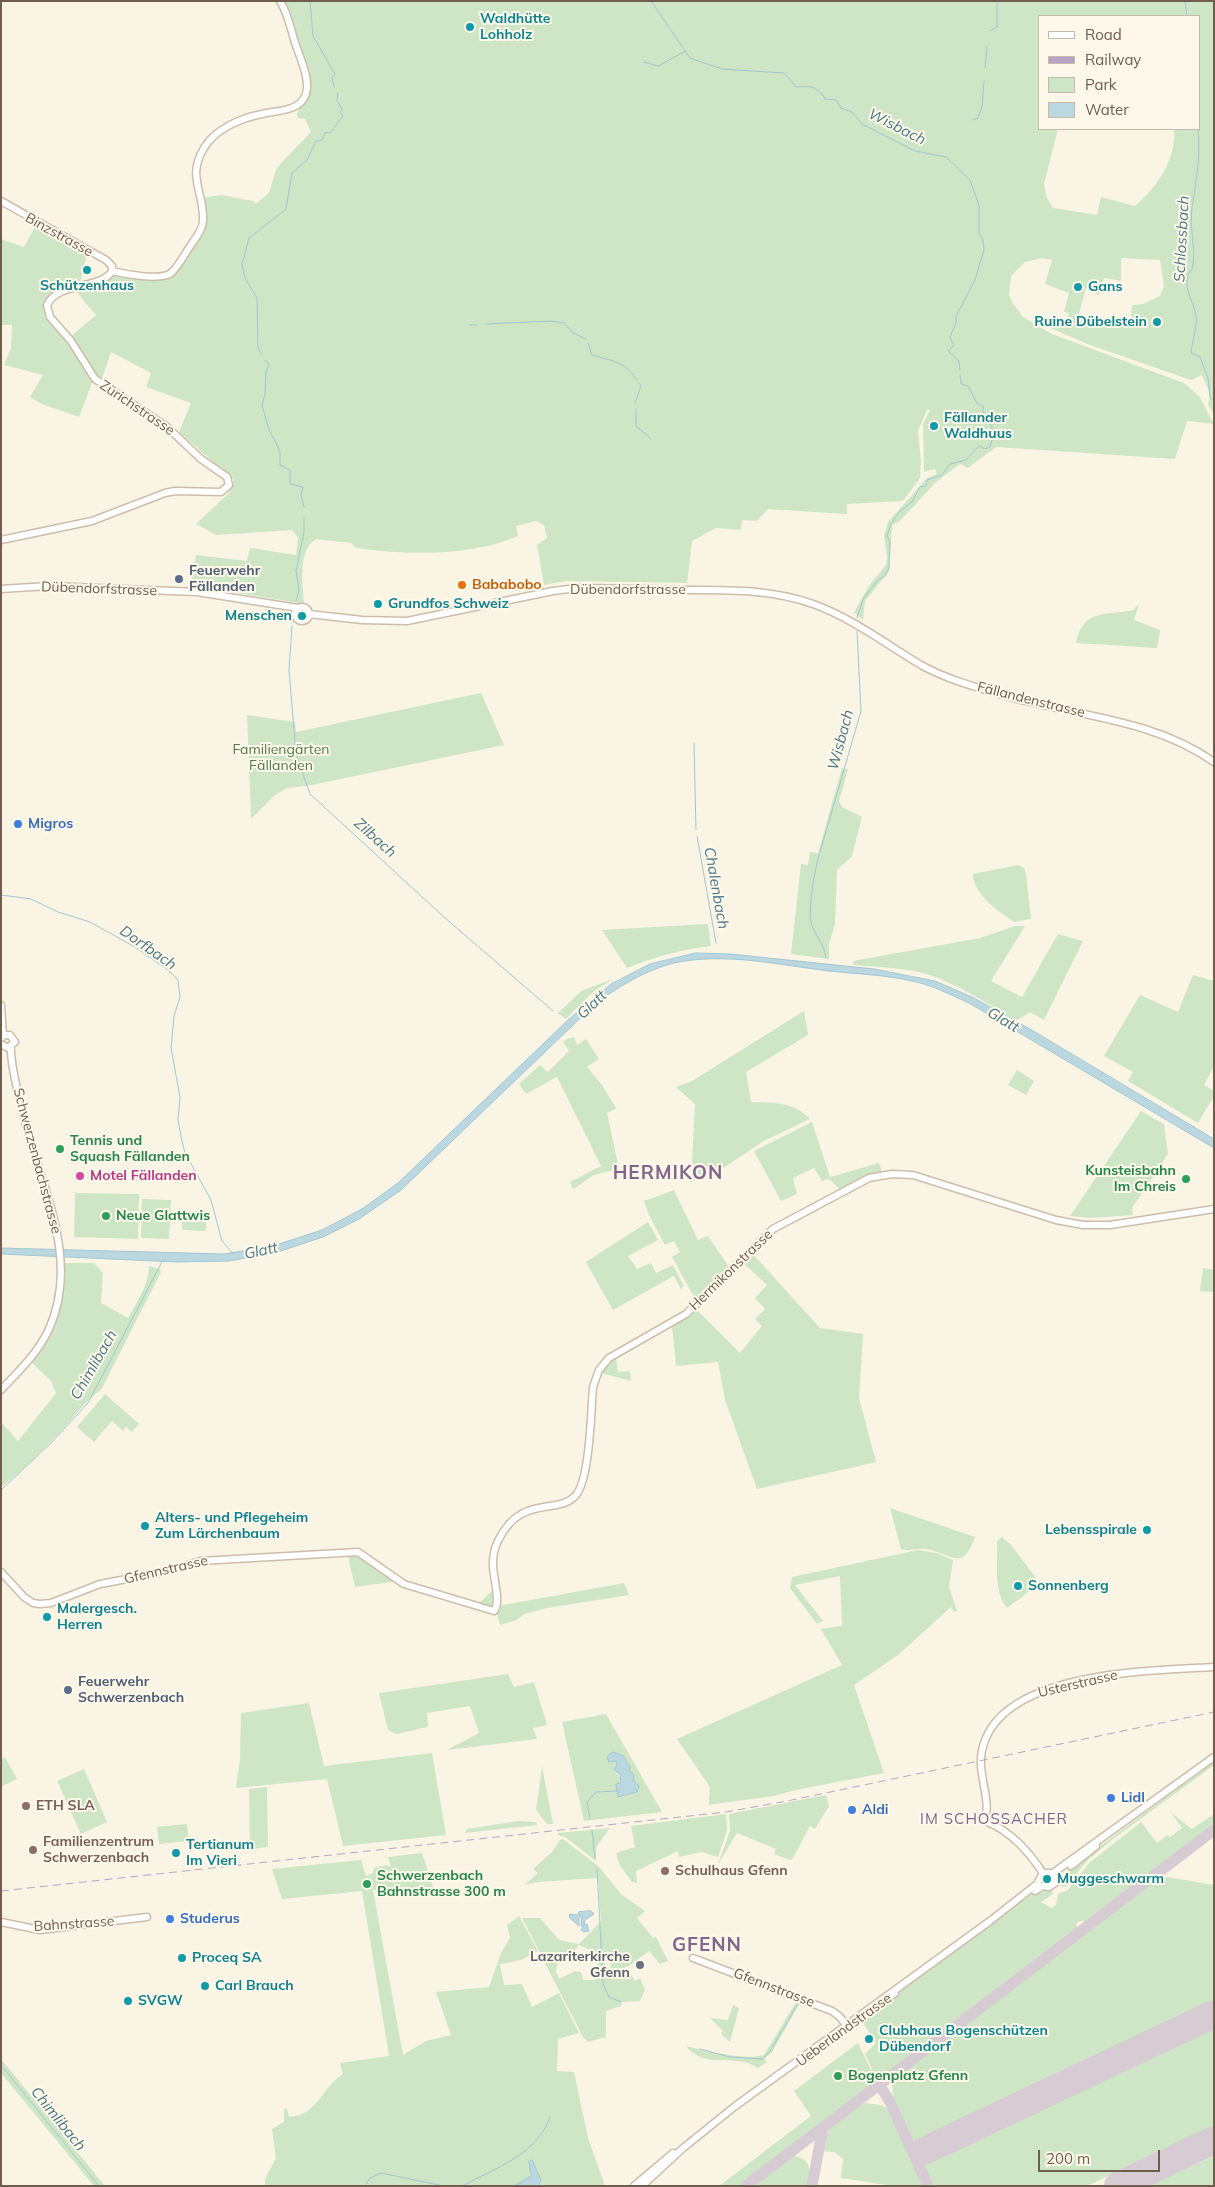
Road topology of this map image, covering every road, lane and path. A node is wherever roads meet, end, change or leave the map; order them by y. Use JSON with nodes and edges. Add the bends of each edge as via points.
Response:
{"nodes":[{"id":1,"x":280,"y":1,"type":"edge"},
{"id":2,"x":1,"y":202,"type":"edge"},
{"id":3,"x":112,"y":271,"type":"junction"},
{"id":4,"x":1,"y":540,"type":"edge"},
{"id":5,"x":1,"y":589,"type":"edge"},
{"id":6,"x":297,"y":612,"type":"junction"},
{"id":7,"x":309,"y":614,"type":"junction"},
{"id":8,"x":855,"y":623,"type":"joint"},
{"id":9,"x":1214,"y":762,"type":"edge"},
{"id":10,"x":1,"y":1005,"type":"edge"},
{"id":11,"x":4,"y":1036,"type":"edge"},
{"id":12,"x":6,"y":1046,"type":"edge"},
{"id":13,"x":1214,"y":1209,"type":"edge"},
{"id":14,"x":1,"y":1390,"type":"edge"},
{"id":15,"x":347,"y":1552,"type":"joint"},
{"id":16,"x":1,"y":1572,"type":"edge"},
{"id":17,"x":1214,"y":1666,"type":"edge"},
{"id":18,"x":1214,"y":1757,"type":"edge"},
{"id":19,"x":1043,"y":1873,"type":"junction"},
{"id":20,"x":1054,"y":1876,"type":"junction"},
{"id":21,"x":1041,"y":1883,"type":"junction"},
{"id":22,"x":147,"y":1917,"type":"dead end"},
{"id":23,"x":1,"y":1922,"type":"edge"},
{"id":24,"x":693,"y":1958,"type":"dead end"},
{"id":25,"x":847,"y":2026,"type":"junction"},
{"id":26,"x":682,"y":2149,"type":"junction"},
{"id":27,"x":634,"y":2186,"type":"edge"},
{"id":28,"x":642,"y":2186,"type":"edge"}],
"edges":[{"from":1,"to":3,"type":"main road","via":[[304,72],[307,88],[303,99],[287,110],[262,113],[243,120],[219,132],[208,142],[199,158],[196,173],[203,224],[173,272],[157,277]]},
{"from":2,"to":3,"type":"main road","name":"Binzstrasse","via":[[106,260]]},
{"from":3,"to":4,"type":"main road","name":"Zürichstrasse","via":[[103,278],[53,297],[48,305],[49,315],[95,379],[170,429],[201,459],[226,475],[229,485],[221,492],[170,492],[87,523]]},
{"from":5,"to":6,"type":"main road","name":"Dübendorfstrasse","via":[[78,587],[187,591],[249,602],[277,603]]},
{"from":6,"to":7,"type":"main road","name":"Dübendorfstrasse","via":[[305,608]]},
{"from":6,"to":7,"type":"main road","name":"Dübendorfstrasse","via":[[297,620],[302,621]]},
{"from":7,"to":8,"type":"main road","name":"Dübendorfstrasse","via":[[390,622],[416,620],[552,590],[740,590],[811,603]]},
{"from":8,"to":9,"type":"main road","name":"Fällandenstrasse","via":[[923,666],[954,680],[1013,698],[1157,732]]},
{"from":10,"to":11,"type":"main road"},
{"from":11,"to":12,"type":"main road","name":"Schwerzenbachstrasse","via":[[14,1038]]},
{"from":12,"to":14,"type":"main road","name":"Schwerzenbachstrasse","via":[[56,1226],[61,1260],[58,1305],[48,1332],[29,1360]]},
{"from":13,"to":15,"type":"main road","name":"Hermikonstrasse","via":[[1110,1225],[1083,1225],[1056,1220],[920,1177],[892,1174],[862,1181],[786,1221],[755,1245],[686,1314],[616,1352],[603,1364],[593,1387],[580,1489],[565,1502],[526,1510],[506,1527],[498,1541],[493,1562],[496,1610],[410,1586],[392,1577],[366,1556]]},
{"from":15,"to":16,"type":"main road","name":"Gfennstrasse","via":[[200,1561],[100,1584],[51,1603],[40,1604],[24,1597]]},
{"from":17,"to":19,"type":"main road","name":"Usterstrasse","via":[[1097,1677],[1042,1692],[1013,1704],[995,1721],[982,1749],[981,1774],[988,1804],[986,1821],[1019,1843]]},
{"from":18,"to":20,"type":"main road","name":"Ueberlandstrasse"},
{"from":19,"to":20,"type":"main road"},
{"from":19,"to":21,"type":"main road"},
{"from":20,"to":21,"type":"main road","name":"Ueberlandstrasse","via":[[1052,1886]]},
{"from":21,"to":25,"type":"main road","name":"Ueberlandstrasse"},
{"from":22,"to":23,"type":"main road","name":"Bahnstrasse","via":[[40,1930]]},
{"from":24,"to":25,"type":"main road","name":"Gfennstrasse","via":[[832,2011]]},
{"from":25,"to":26,"type":"main road","name":"Ueberlandstrasse"},
{"from":26,"to":27,"type":"main road","name":"Ueberlandstrasse"},
{"from":26,"to":28,"type":"main road","name":"Ueberlandstrasse"}]}
